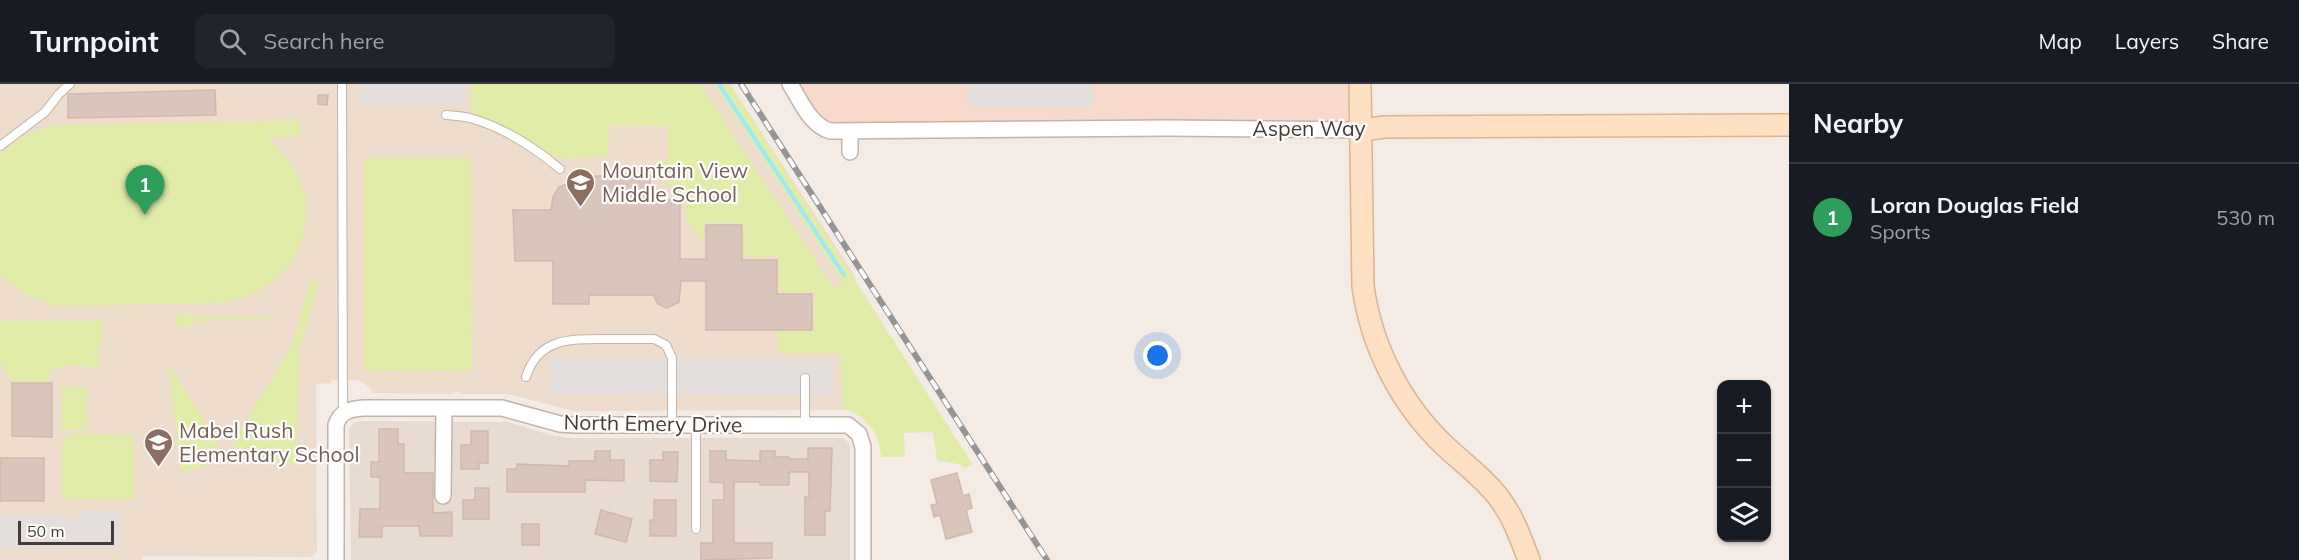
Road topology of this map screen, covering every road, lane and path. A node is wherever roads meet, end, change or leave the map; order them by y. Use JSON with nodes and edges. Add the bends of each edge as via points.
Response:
{"nodes":[{"id":1,"x":70,"y":84,"type":"edge"},
{"id":2,"x":342,"y":84,"type":"edge"},
{"id":3,"x":1360,"y":84,"type":"edge"},
{"id":4,"x":793,"y":85,"type":"edge"},
{"id":5,"x":446,"y":115,"type":"dead end"},
{"id":6,"x":1789,"y":126,"type":"edge"},
{"id":7,"x":1361,"y":130,"type":"junction"},
{"id":8,"x":850,"y":131,"type":"junction"},
{"id":9,"x":0,"y":146,"type":"edge"},
{"id":10,"x":850,"y":152,"type":"dead end"},
{"id":11,"x":560,"y":169,"type":"dead end"},
{"id":12,"x":526,"y":377,"type":"dead end"},
{"id":13,"x":805,"y":378,"type":"dead end"},
{"id":14,"x":444,"y":408,"type":"junction"},
{"id":15,"x":343,"y":413,"type":"junction"},
{"id":16,"x":805,"y":424,"type":"junction"},
{"id":17,"x":672,"y":425,"type":"junction"},
{"id":18,"x":696,"y":425,"type":"junction"},
{"id":19,"x":443,"y":496,"type":"dead end"},
{"id":20,"x":696,"y":529,"type":"dead end"},
{"id":21,"x":336,"y":560,"type":"edge"},
{"id":22,"x":862,"y":560,"type":"edge"},
{"id":23,"x":1529,"y":560,"type":"edge"}],
"edges":[{"from":1,"to":9,"type":"lane","via":[[45,112]]},
{"from":2,"to":15,"type":"lane"},
{"from":3,"to":7,"type":"main road"},
{"from":4,"to":8,"type":"street","name":"Aspen Way","via":[[821,128]]},
{"from":5,"to":11,"type":"lane","via":[[471,118],[504,132]]},
{"from":6,"to":7,"type":"main road","name":"Aspen Way"},
{"from":7,"to":8,"type":"street","name":"Aspen Way"},
{"from":7,"to":23,"type":"main road","via":[[1363,286],[1366,314],[1378,345],[1395,380],[1426,425],[1499,498],[1514,521]]},
{"from":8,"to":10,"type":"street"},
{"from":12,"to":17,"type":"lane","via":[[535,357],[558,342],[654,339],[666,345],[672,358]]},
{"from":13,"to":16,"type":"lane"},
{"from":14,"to":15,"type":"street","name":"North Emery Drive","via":[[363,408]]},
{"from":14,"to":17,"type":"street","name":"North Emery Drive","via":[[502,408],[567,425]]},
{"from":14,"to":19,"type":"street"},
{"from":15,"to":21,"type":"street","via":[[335,429]]},
{"from":16,"to":18,"type":"street","name":"North Emery Drive"},
{"from":16,"to":22,"type":"street","name":"North Emery Drive","via":[[844,424],[856,430],[863,447]]},
{"from":17,"to":18,"type":"street","name":"North Emery Drive"},
{"from":18,"to":20,"type":"lane"}]}
